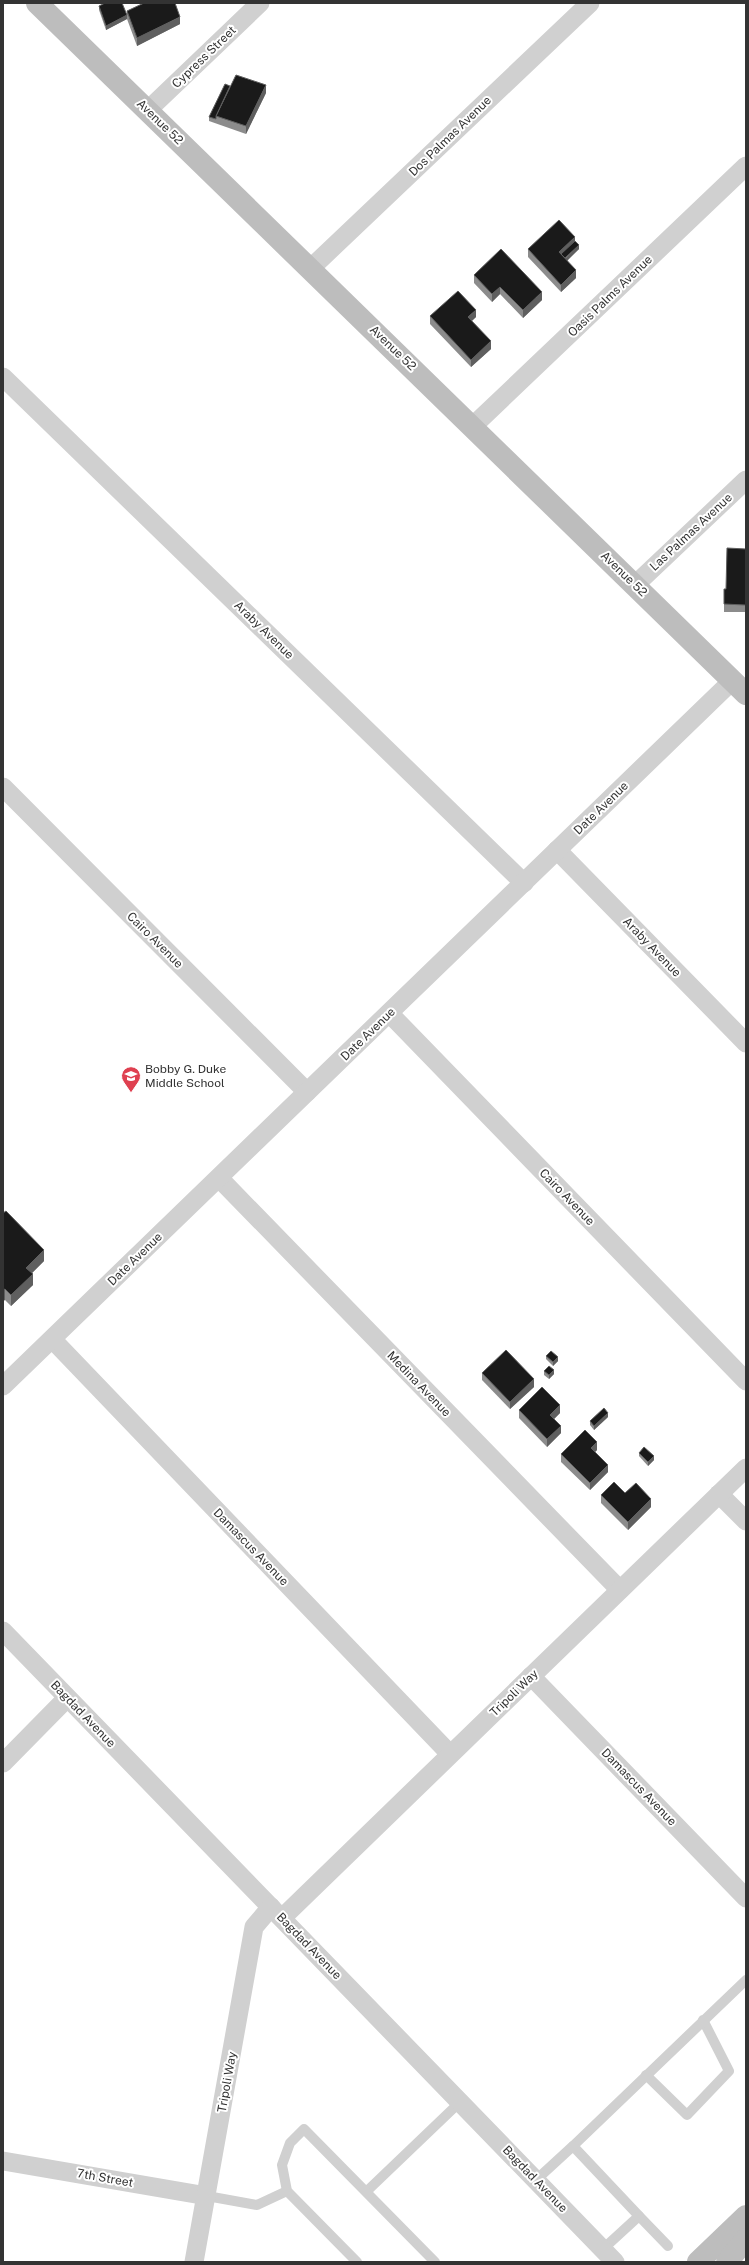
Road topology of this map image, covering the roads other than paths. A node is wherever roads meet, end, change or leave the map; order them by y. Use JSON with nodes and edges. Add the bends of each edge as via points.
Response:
{"nodes":[{"id":1,"x":37,"y":3,"type":"edge"},
{"id":2,"x":260,"y":3,"type":"edge"},
{"id":3,"x":590,"y":3,"type":"edge"},
{"id":4,"x":148,"y":110,"type":"junction"},
{"id":5,"x":746,"y":166,"type":"edge"},
{"id":6,"x":311,"y":268,"type":"junction"},
{"id":7,"x":3,"y":377,"type":"edge"},
{"id":8,"x":473,"y":426,"type":"junction"},
{"id":9,"x":746,"y":480,"type":"edge"},
{"id":10,"x":635,"y":585,"type":"junction"},
{"id":11,"x":739,"y":688,"type":"edge"},
{"id":12,"x":3,"y":788,"type":"edge"},
{"id":13,"x":557,"y":850,"type":"junction"},
{"id":14,"x":524,"y":882,"type":"junction"},
{"id":15,"x":389,"y":1013,"type":"junction"},
{"id":16,"x":746,"y":1043,"type":"edge"},
{"id":17,"x":307,"y":1092,"type":"junction"},
{"id":18,"x":219,"y":1178,"type":"junction"},
{"id":19,"x":52,"y":1339,"type":"junction"},
{"id":20,"x":746,"y":1381,"type":"edge"},
{"id":21,"x":3,"y":1386,"type":"edge"},
{"id":22,"x":746,"y":1468,"type":"edge"},
{"id":23,"x":719,"y":1494,"type":"junction"},
{"id":24,"x":746,"y":1521,"type":"edge"},
{"id":25,"x":620,"y":1590,"type":"junction"},
{"id":26,"x":3,"y":1631,"type":"edge"},
{"id":27,"x":531,"y":1676,"type":"junction"},
{"id":28,"x":68,"y":1698,"type":"junction"},
{"id":29,"x":450,"y":1754,"type":"junction"},
{"id":30,"x":3,"y":1763,"type":"edge"},
{"id":31,"x":746,"y":1898,"type":"edge"},
{"id":32,"x":276,"y":1912,"type":"junction"},
{"id":33,"x":746,"y":1980,"type":"edge"},
{"id":34,"x":703,"y":2020,"type":"junction"},
{"id":35,"x":646,"y":2075,"type":"junction"},
{"id":36,"x":460,"y":2102,"type":"junction"},
{"id":37,"x":573,"y":2146,"type":"junction"},
{"id":38,"x":3,"y":2161,"type":"edge"},
{"id":39,"x":536,"y":2180,"type":"junction"},
{"id":40,"x":287,"y":2191,"type":"junction"},
{"id":41,"x":367,"y":2191,"type":"junction"},
{"id":42,"x":207,"y":2196,"type":"junction"},
{"id":43,"x":639,"y":2216,"type":"junction"},
{"id":44,"x":746,"y":2216,"type":"edge"},
{"id":45,"x":746,"y":2239,"type":"edge"},
{"id":46,"x":668,"y":2246,"type":"dead end"},
{"id":47,"x":609,"y":2256,"type":"edge"},
{"id":48,"x":194,"y":2262,"type":"edge"},
{"id":49,"x":357,"y":2262,"type":"edge"},
{"id":50,"x":435,"y":2262,"type":"edge"},
{"id":51,"x":698,"y":2262,"type":"edge"},
{"id":52,"x":727,"y":2262,"type":"edge"}],
"edges":[{"from":1,"to":4,"type":"main road","name":"Avenue 52"},
{"from":2,"to":4,"type":"street","name":"Cypress Street"},
{"from":3,"to":6,"type":"street","name":"Dos Palmas Avenue"},
{"from":4,"to":6,"type":"main road","name":"Avenue 52"},
{"from":5,"to":8,"type":"street","name":"Oasis Palms Avenue"},
{"from":6,"to":8,"type":"main road","name":"Avenue 52"},
{"from":7,"to":14,"type":"street","name":"Araby Avenue"},
{"from":8,"to":10,"type":"main road","name":"Avenue 52"},
{"from":9,"to":10,"type":"street","name":"Las Palmas Avenue"},
{"from":10,"to":11,"type":"main road","name":"Avenue 52"},
{"from":11,"to":13,"type":"street","name":"Date Avenue"},
{"from":12,"to":17,"type":"street","name":"Cairo Avenue"},
{"from":13,"to":14,"type":"street","name":"Date Avenue"},
{"from":13,"to":16,"type":"street","name":"Araby Avenue"},
{"from":14,"to":15,"type":"street","name":"Date Avenue"},
{"from":15,"to":17,"type":"street","name":"Date Avenue"},
{"from":15,"to":20,"type":"street","name":"Cairo Avenue"},
{"from":17,"to":18,"type":"street","name":"Date Avenue"},
{"from":18,"to":19,"type":"street","name":"Date Avenue"},
{"from":18,"to":25,"type":"street","name":"Medina Avenue"},
{"from":19,"to":21,"type":"street","name":"Date Avenue"},
{"from":19,"to":29,"type":"street","name":"Damascus Avenue"},
{"from":22,"to":23,"type":"street","name":"Tripoli Way"},
{"from":23,"to":24,"type":"street"},
{"from":23,"to":25,"type":"street","name":"Tripoli Way"},
{"from":25,"to":27,"type":"street","name":"Tripoli Way"},
{"from":26,"to":28,"type":"street","name":"Bagdad Avenue"},
{"from":27,"to":29,"type":"street","name":"Tripoli Way"},
{"from":27,"to":31,"type":"street","name":"Damascus Avenue"},
{"from":28,"to":30,"type":"street"},
{"from":28,"to":32,"type":"street","name":"Bagdad Avenue"},
{"from":29,"to":32,"type":"street","name":"Tripoli Way"},
{"from":32,"to":36,"type":"street","name":"Bagdad Avenue"},
{"from":32,"to":42,"type":"street","name":"Tripoli Way","via":[[254,1927]]},
{"from":33,"to":34,"type":"lane"},
{"from":34,"to":35,"type":"lane"},
{"from":34,"to":35,"type":"lane","via":[[729,2071],[687,2115]]},
{"from":35,"to":37,"type":"lane"},
{"from":36,"to":39,"type":"street","name":"Bagdad Avenue"},
{"from":36,"to":41,"type":"lane"},
{"from":37,"to":39,"type":"lane"},
{"from":37,"to":43,"type":"lane"},
{"from":38,"to":42,"type":"street","name":"7th Street"},
{"from":39,"to":47,"type":"street","name":"Bagdad Avenue"},
{"from":40,"to":41,"type":"lane","via":[[282,2165],[290,2143],[304,2129]]},
{"from":40,"to":42,"type":"lane","via":[[258,2205]]},
{"from":40,"to":49,"type":"lane"},
{"from":41,"to":50,"type":"lane"},
{"from":42,"to":48,"type":"street","name":"Tripoli Way"},
{"from":43,"to":46,"type":"lane"},
{"from":43,"to":47,"type":"lane"},
{"from":44,"to":51,"type":"main road"},
{"from":45,"to":52,"type":"main road"}]}
